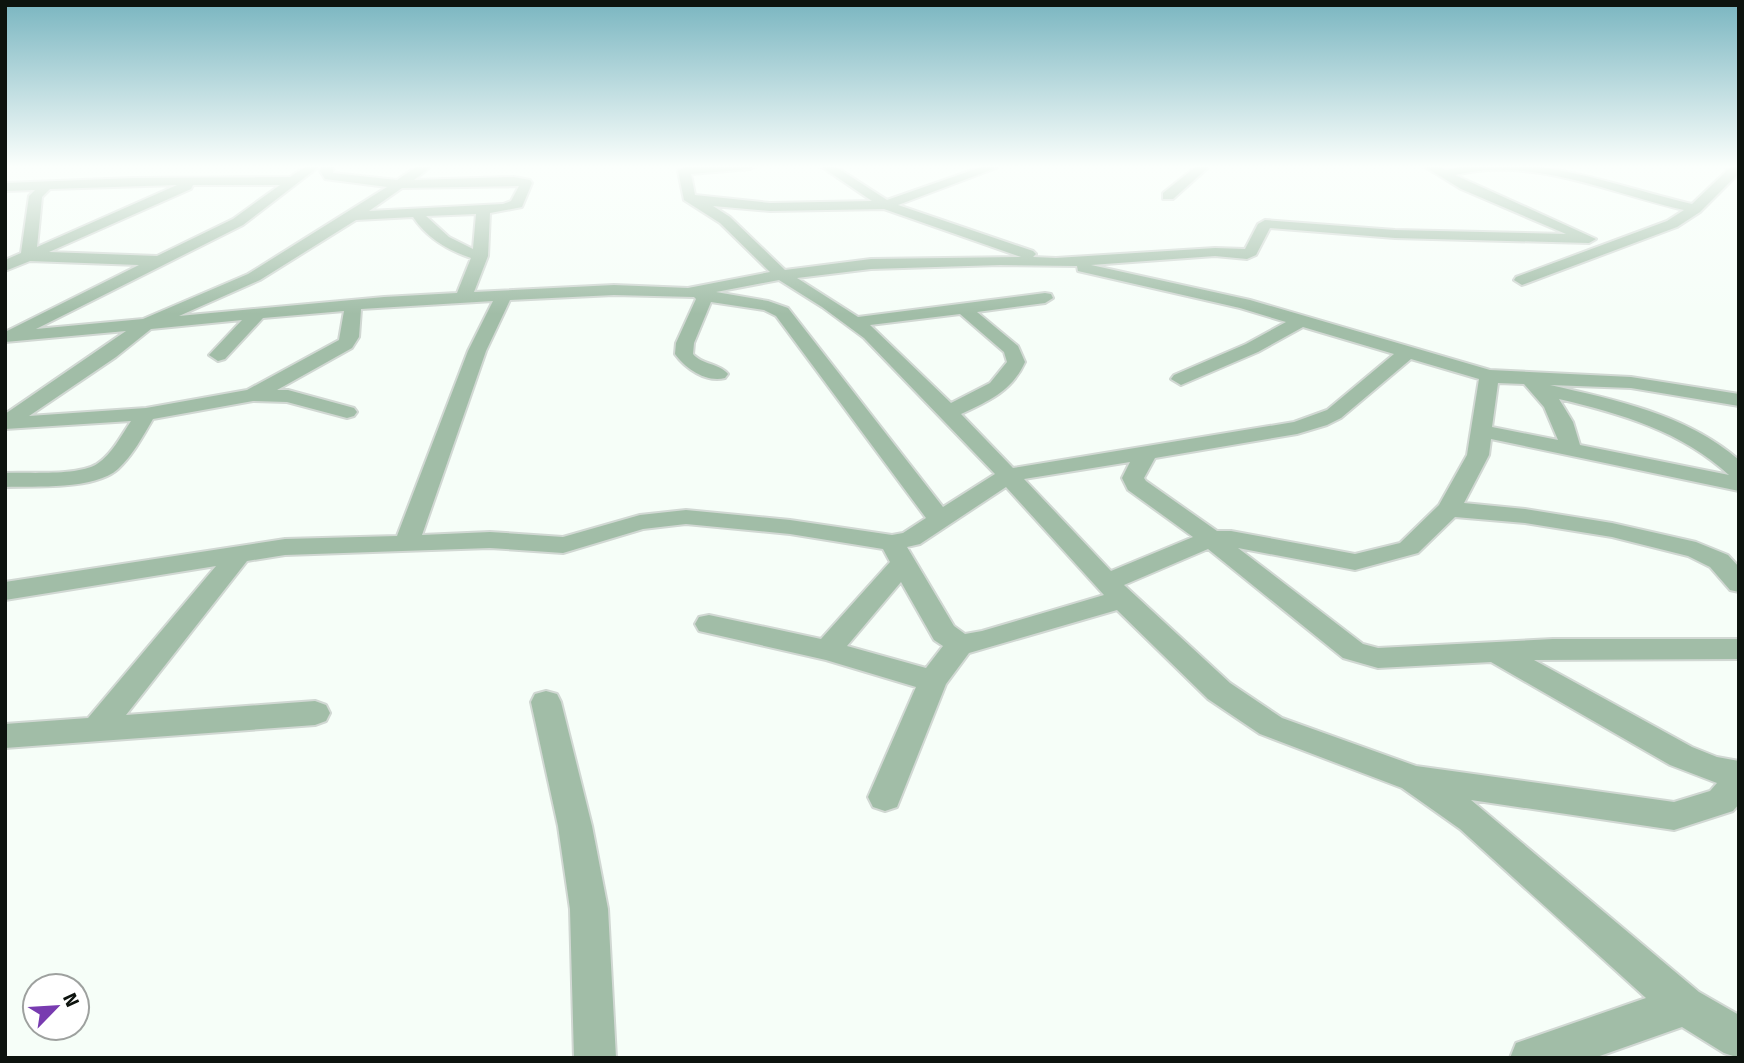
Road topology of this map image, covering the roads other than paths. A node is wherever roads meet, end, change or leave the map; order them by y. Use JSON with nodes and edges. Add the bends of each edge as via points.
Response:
{"nodes":[{"id":1,"x":34,"y":215,"type":"edge"},
{"id":2,"x":122,"y":215,"type":"edge"},
{"id":3,"x":248,"y":215,"type":"edge"},
{"id":4,"x":383,"y":215,"type":"edge"},
{"id":5,"x":418,"y":215,"type":"edge"},
{"id":6,"x":483,"y":215,"type":"edge"},
{"id":7,"x":717,"y":215,"type":"edge"},
{"id":8,"x":913,"y":215,"type":"edge"},
{"id":9,"x":1530,"y":215,"type":"edge"},
{"id":10,"x":1686,"y":215,"type":"edge"},
{"id":11,"x":353,"y":216,"type":"joint"},
{"id":12,"x":1589,"y":239,"type":"junction"},
{"id":13,"x":1608,"y":246,"type":"junction"},
{"id":14,"x":28,"y":256,"type":"junction"},
{"id":15,"x":480,"y":256,"type":"junction"},
{"id":16,"x":160,"y":261,"type":"junction"},
{"id":17,"x":1056,"y":263,"type":"junction"},
{"id":18,"x":5,"y":266,"type":"edge"},
{"id":19,"x":781,"y":275,"type":"junction"},
{"id":20,"x":1522,"y":280,"type":"dead end"},
{"id":21,"x":697,"y":294,"type":"junction"},
{"id":22,"x":464,"y":297,"type":"junction"},
{"id":23,"x":503,"y":297,"type":"junction"},
{"id":24,"x":1045,"y":298,"type":"dead end"},
{"id":25,"x":352,"y":305,"type":"junction"},
{"id":26,"x":964,"y":309,"type":"junction"},
{"id":27,"x":257,"y":315,"type":"junction"},
{"id":28,"x":1300,"y":321,"type":"junction"},
{"id":29,"x":856,"y":323,"type":"junction"},
{"id":30,"x":146,"y":324,"type":"junction"},
{"id":31,"x":5,"y":337,"type":"edge"},
{"id":32,"x":1407,"y":353,"type":"junction"},
{"id":33,"x":218,"y":355,"type":"dead end"},
{"id":34,"x":718,"y":374,"type":"dead end"},
{"id":35,"x":1489,"y":376,"type":"junction"},
{"id":36,"x":1181,"y":379,"type":"dead end"},
{"id":37,"x":1533,"y":384,"type":"junction"},
{"id":38,"x":253,"y":395,"type":"junction"},
{"id":39,"x":1739,"y":400,"type":"edge"},
{"id":40,"x":347,"y":412,"type":"dead end"},
{"id":41,"x":948,"y":412,"type":"junction"},
{"id":42,"x":146,"y":414,"type":"junction"},
{"id":43,"x":5,"y":424,"type":"edge"},
{"id":44,"x":1481,"y":431,"type":"junction"},
{"id":45,"x":1570,"y":449,"type":"junction"},
{"id":46,"x":1146,"y":453,"type":"junction"},
{"id":47,"x":1739,"y":472,"type":"edge"},
{"id":48,"x":1009,"y":475,"type":"junction"},
{"id":49,"x":5,"y":480,"type":"edge"},
{"id":50,"x":1739,"y":484,"type":"edge"},
{"id":51,"x":1449,"y":509,"type":"junction"},
{"id":52,"x":941,"y":521,"type":"junction"},
{"id":53,"x":1211,"y":539,"type":"junction"},
{"id":54,"x":407,"y":542,"type":"junction"},
{"id":55,"x":898,"y":553,"type":"junction"},
{"id":56,"x":239,"y":554,"type":"junction"},
{"id":57,"x":1739,"y":584,"type":"edge"},
{"id":58,"x":1115,"y":590,"type":"junction"},
{"id":59,"x":5,"y":591,"type":"edge"},
{"id":60,"x":709,"y":624,"type":"dead end"},
{"id":61,"x":960,"y":644,"type":"junction"},
{"id":62,"x":1739,"y":649,"type":"edge"},
{"id":63,"x":827,"y":650,"type":"junction"},
{"id":64,"x":1495,"y":652,"type":"junction"},
{"id":65,"x":933,"y":681,"type":"junction"},
{"id":66,"x":546,"y":702,"type":"dead end"},
{"id":67,"x":315,"y":713,"type":"dead end"},
{"id":68,"x":98,"y":727,"type":"junction"},
{"id":69,"x":5,"y":736,"type":"edge"},
{"id":70,"x":1739,"y":774,"type":"edge"},
{"id":71,"x":1414,"y":779,"type":"junction"},
{"id":72,"x":1739,"y":782,"type":"edge"},
{"id":73,"x":885,"y":797,"type":"dead end"},
{"id":74,"x":1685,"y":1006,"type":"junction"},
{"id":75,"x":1739,"y":1038,"type":"edge"},
{"id":76,"x":595,"y":1058,"type":"edge"},
{"id":77,"x":1531,"y":1058,"type":"edge"}],
"edges":[{"from":1,"to":14,"type":"street"},
{"from":2,"to":14,"type":"street"},
{"from":3,"to":16,"type":"street"},
{"from":4,"to":11,"type":"street"},
{"from":5,"to":15,"type":"street","via":[[444,242]]},
{"from":6,"to":15,"type":"street"},
{"from":7,"to":19,"type":"street"},
{"from":8,"to":17,"type":"street"},
{"from":9,"to":12,"type":"street"},
{"from":10,"to":13,"type":"street"},
{"from":11,"to":30,"type":"street","via":[[254,277]]},
{"from":12,"to":13,"type":"street"},
{"from":12,"to":17,"type":"street","via":[[1395,234],[1265,224],[1247,254]]},
{"from":13,"to":20,"type":"street"},
{"from":14,"to":16,"type":"street"},
{"from":14,"to":18,"type":"street"},
{"from":15,"to":22,"type":"street"},
{"from":16,"to":31,"type":"street"},
{"from":17,"to":19,"type":"street","via":[[871,264]]},
{"from":17,"to":28,"type":"street","via":[[1231,301]]},
{"from":19,"to":21,"type":"street"},
{"from":19,"to":29,"type":"street"},
{"from":21,"to":23,"type":"street","via":[[614,290]]},
{"from":21,"to":34,"type":"street","via":[[684,354],[691,363]]},
{"from":21,"to":52,"type":"street","via":[[782,312]]},
{"from":22,"to":23,"type":"street"},
{"from":22,"to":25,"type":"street"},
{"from":23,"to":54,"type":"street","via":[[477,351]]},
{"from":24,"to":26,"type":"street"},
{"from":25,"to":27,"type":"street"},
{"from":25,"to":38,"type":"street","via":[[346,344]]},
{"from":26,"to":29,"type":"street"},
{"from":26,"to":41,"type":"street","via":[[1012,350],[1016,362],[1002,385]]},
{"from":27,"to":30,"type":"street"},
{"from":27,"to":33,"type":"street"},
{"from":28,"to":32,"type":"street"},
{"from":28,"to":36,"type":"street"},
{"from":29,"to":41,"type":"street"},
{"from":30,"to":31,"type":"street"},
{"from":30,"to":43,"type":"street"},
{"from":32,"to":35,"type":"street"},
{"from":32,"to":46,"type":"street","via":[[1320,421]]},
{"from":35,"to":37,"type":"street"},
{"from":35,"to":44,"type":"street"},
{"from":37,"to":39,"type":"street","via":[[1613,381]]},
{"from":37,"to":45,"type":"street","via":[[1553,404],[1566,428]]},
{"from":37,"to":47,"type":"street","via":[[1659,420],[1688,434]]},
{"from":38,"to":40,"type":"street","via":[[288,396]]},
{"from":38,"to":42,"type":"street"},
{"from":41,"to":48,"type":"street"},
{"from":42,"to":43,"type":"street"},
{"from":42,"to":49,"type":"street","via":[[104,470]]},
{"from":44,"to":45,"type":"street"},
{"from":44,"to":51,"type":"street","via":[[1478,455]]},
{"from":45,"to":50,"type":"street"},
{"from":46,"to":48,"type":"street"},
{"from":46,"to":53,"type":"street","via":[[1133,478],[1136,485]]},
{"from":48,"to":52,"type":"street"},
{"from":48,"to":58,"type":"street"},
{"from":51,"to":53,"type":"street","via":[[1409,548],[1355,562]]},
{"from":51,"to":57,"type":"street","via":[[1599,528],[1696,550],[1719,561]]},
{"from":52,"to":55,"type":"street"},
{"from":53,"to":58,"type":"street"},
{"from":53,"to":64,"type":"street","via":[[1353,651],[1378,658]]},
{"from":54,"to":55,"type":"street","via":[[490,540],[563,545],[640,522],[686,517],[790,527]]},
{"from":54,"to":56,"type":"street"},
{"from":55,"to":61,"type":"street","via":[[944,633]]},
{"from":55,"to":63,"type":"street"},
{"from":56,"to":59,"type":"street"},
{"from":56,"to":68,"type":"street"},
{"from":58,"to":61,"type":"street","via":[[982,641]]},
{"from":58,"to":71,"type":"street","via":[[1219,691],[1271,726]]},
{"from":60,"to":63,"type":"street"},
{"from":61,"to":65,"type":"street"},
{"from":62,"to":64,"type":"street"},
{"from":63,"to":65,"type":"street"},
{"from":64,"to":70,"type":"street","via":[[1681,757]]},
{"from":65,"to":73,"type":"street"},
{"from":66,"to":76,"type":"street","via":[[589,909]]},
{"from":67,"to":68,"type":"street"},
{"from":68,"to":69,"type":"street"},
{"from":71,"to":72,"type":"street","via":[[1674,816],[1721,801]]},
{"from":71,"to":74,"type":"street","via":[[1472,820]]},
{"from":74,"to":75,"type":"street"},
{"from":74,"to":77,"type":"street"}]}
